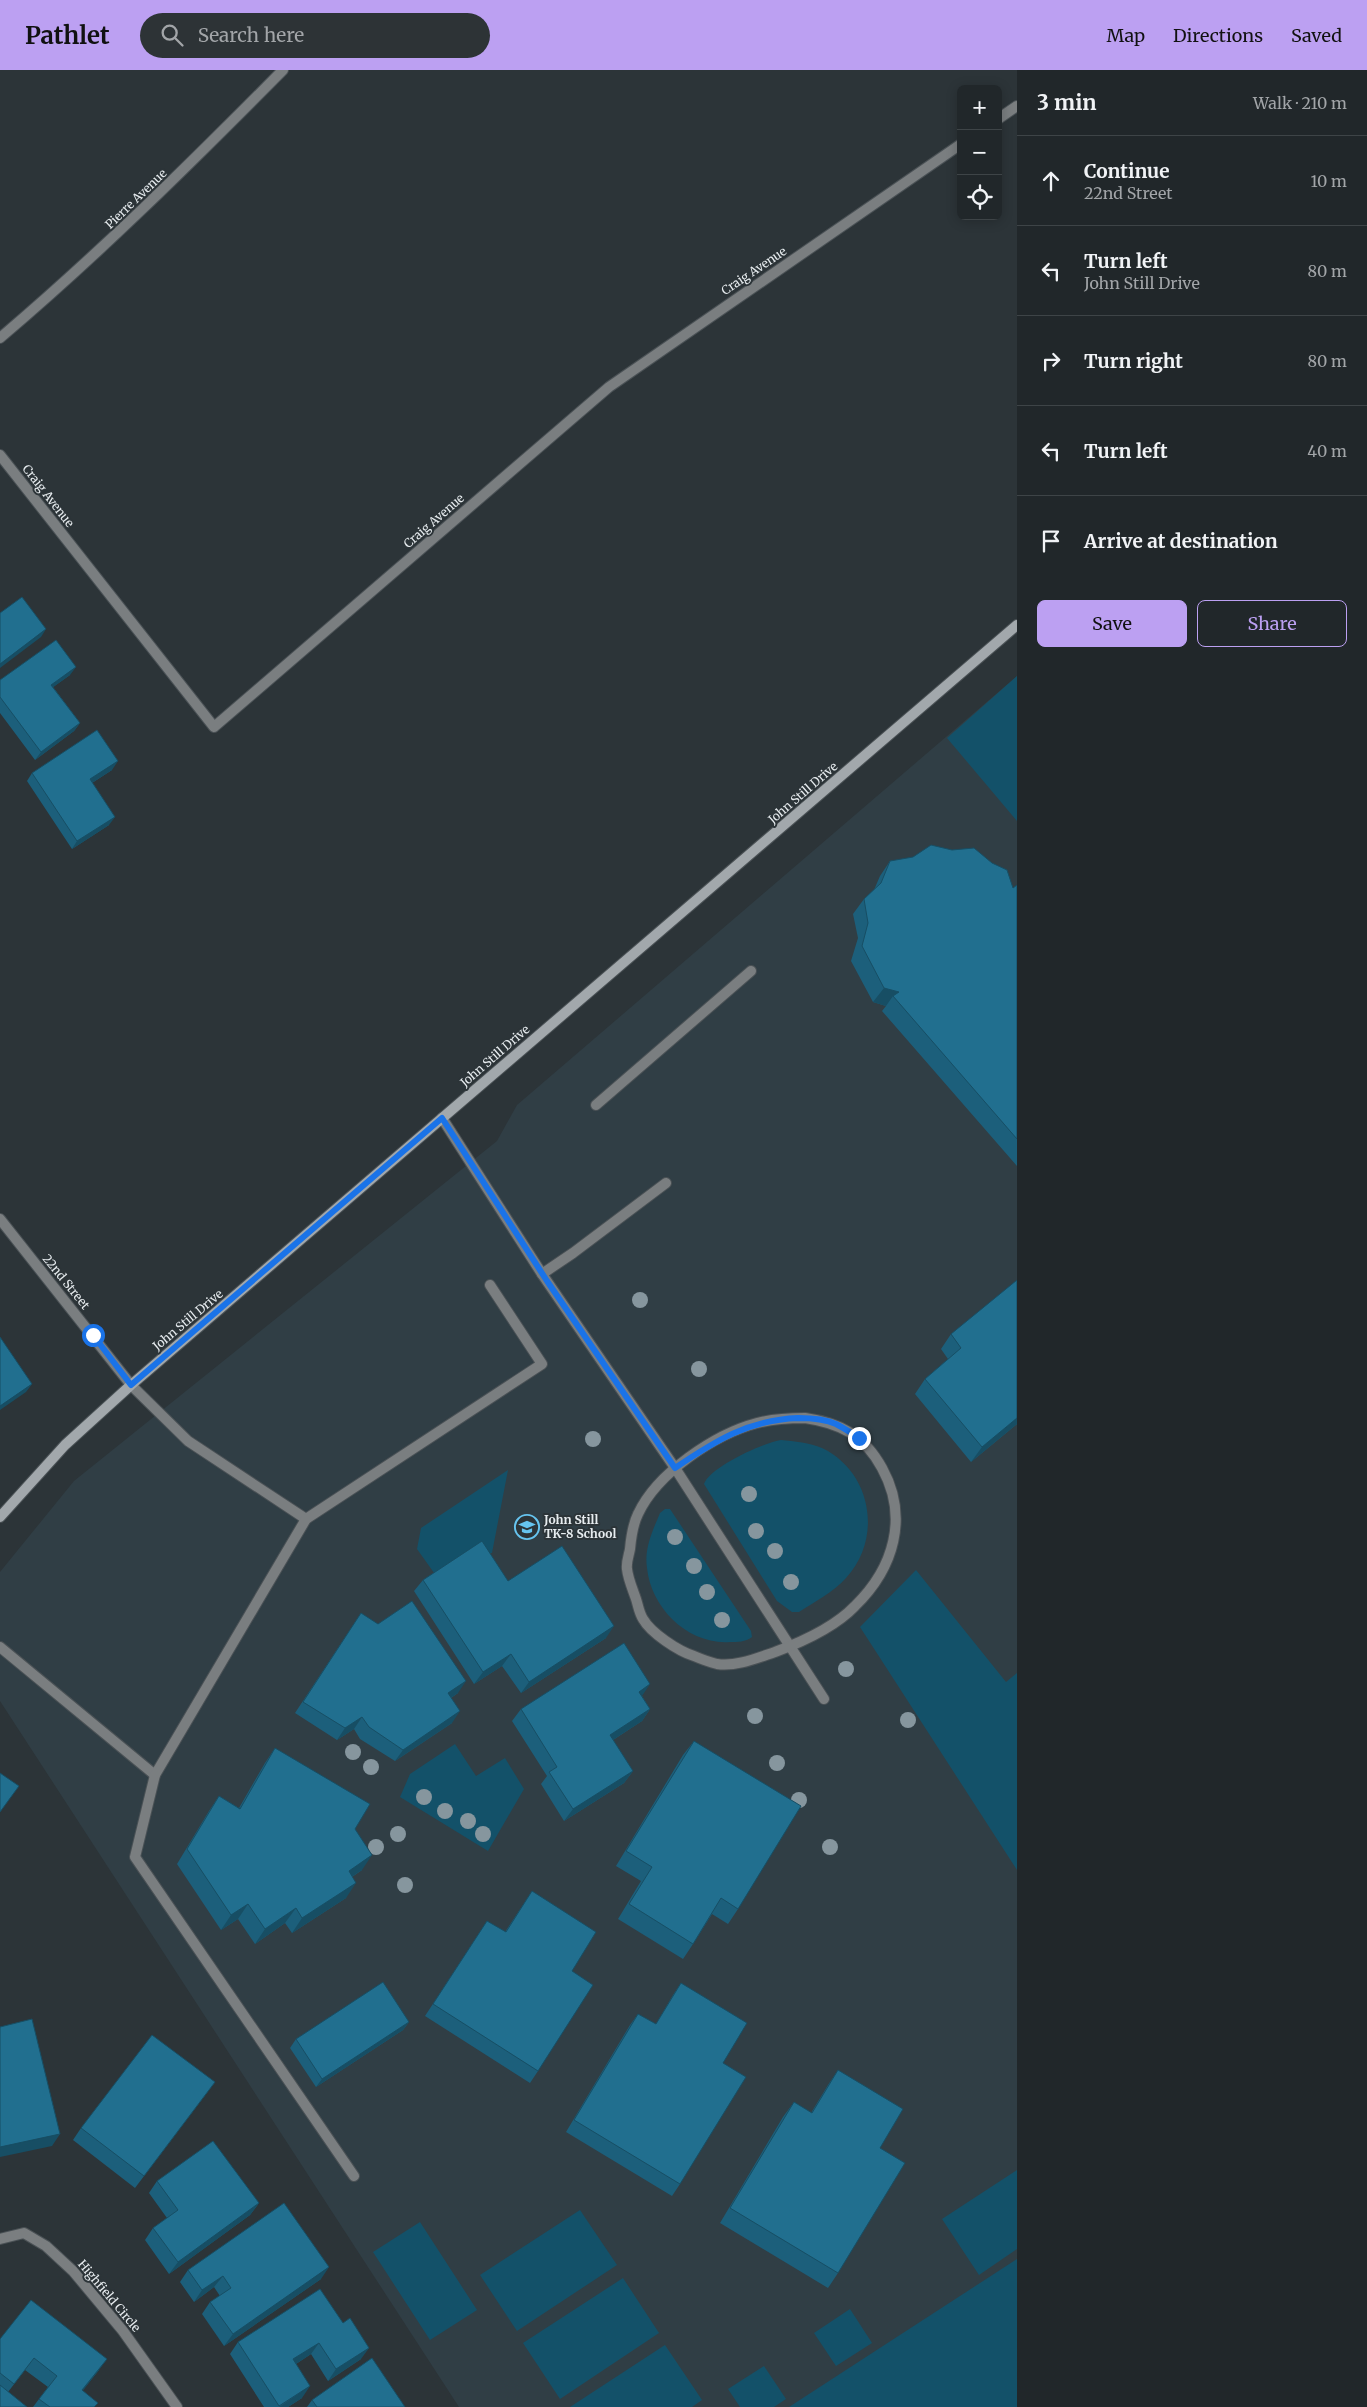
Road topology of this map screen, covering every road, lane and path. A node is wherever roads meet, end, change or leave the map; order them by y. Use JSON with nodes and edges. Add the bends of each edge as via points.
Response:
{"nodes":[{"id":1,"x":283,"y":70,"type":"edge"},
{"id":2,"x":1017,"y":106,"type":"edge"},
{"id":3,"x":1002,"y":116,"type":"edge"},
{"id":4,"x":957,"y":147,"type":"edge"},
{"id":5,"x":0,"y":338,"type":"edge"},
{"id":6,"x":0,"y":455,"type":"edge"},
{"id":7,"x":1017,"y":625,"type":"edge"},
{"id":8,"x":751,"y":971,"type":"dead end"},
{"id":9,"x":596,"y":1105,"type":"dead end"},
{"id":10,"x":442,"y":1118,"type":"junction"},
{"id":11,"x":666,"y":1182,"type":"dead end"},
{"id":12,"x":0,"y":1219,"type":"edge"},
{"id":13,"x":542,"y":1274,"type":"junction"},
{"id":14,"x":490,"y":1285,"type":"dead end"},
{"id":15,"x":131,"y":1385,"type":"junction"},
{"id":16,"x":675,"y":1468,"type":"junction"},
{"id":17,"x":0,"y":1517,"type":"edge"},
{"id":18,"x":306,"y":1519,"type":"junction"},
{"id":19,"x":791,"y":1646,"type":"junction"},
{"id":20,"x":0,"y":1647,"type":"edge"},
{"id":21,"x":824,"y":1699,"type":"dead end"},
{"id":22,"x":155,"y":1775,"type":"junction"},
{"id":23,"x":354,"y":2176,"type":"dead end"},
{"id":24,"x":0,"y":2239,"type":"edge"},
{"id":25,"x":177,"y":2407,"type":"edge"}],
"edges":[{"from":1,"to":5,"type":"street","name":"Pierre Avenue","via":[[159,196]]},
{"from":2,"to":3,"type":"street"},
{"from":4,"to":6,"type":"street","name":"Craig Avenue","via":[[609,387],[214,727]]},
{"from":7,"to":10,"type":"street","name":"John Still Drive"},
{"from":8,"to":9,"type":"street"},
{"from":10,"to":13,"type":"street"},
{"from":10,"to":15,"type":"street","name":"John Still Drive"},
{"from":11,"to":13,"type":"street"},
{"from":12,"to":15,"type":"street","name":"22nd Street"},
{"from":13,"to":16,"type":"street"},
{"from":14,"to":18,"type":"street","via":[[542,1364]]},
{"from":15,"to":17,"type":"street","name":"John Still Drive","via":[[65,1445]]},
{"from":15,"to":18,"type":"street","name":"22nd Street","via":[[188,1441]]},
{"from":16,"to":19,"type":"street"},
{"from":16,"to":19,"type":"street","via":[[654,1490],[638,1514],[630,1541],[627,1568],[643,1619],[685,1654],[718,1664],[748,1662]]},
{"from":16,"to":19,"type":"street","via":[[716,1440],[756,1423],[781,1419],[805,1418],[834,1423],[859,1438],[876,1456],[887,1476],[897,1510],[897,1526],[887,1560],[874,1584],[854,1607]]},
{"from":18,"to":22,"type":"street"},
{"from":19,"to":21,"type":"street"},
{"from":20,"to":22,"type":"street"},
{"from":22,"to":23,"type":"street","via":[[135,1857]]},
{"from":24,"to":25,"type":"street","name":"Highfield Circle","via":[[24,2233],[46,2246],[73,2271],[123,2331]]}]}
